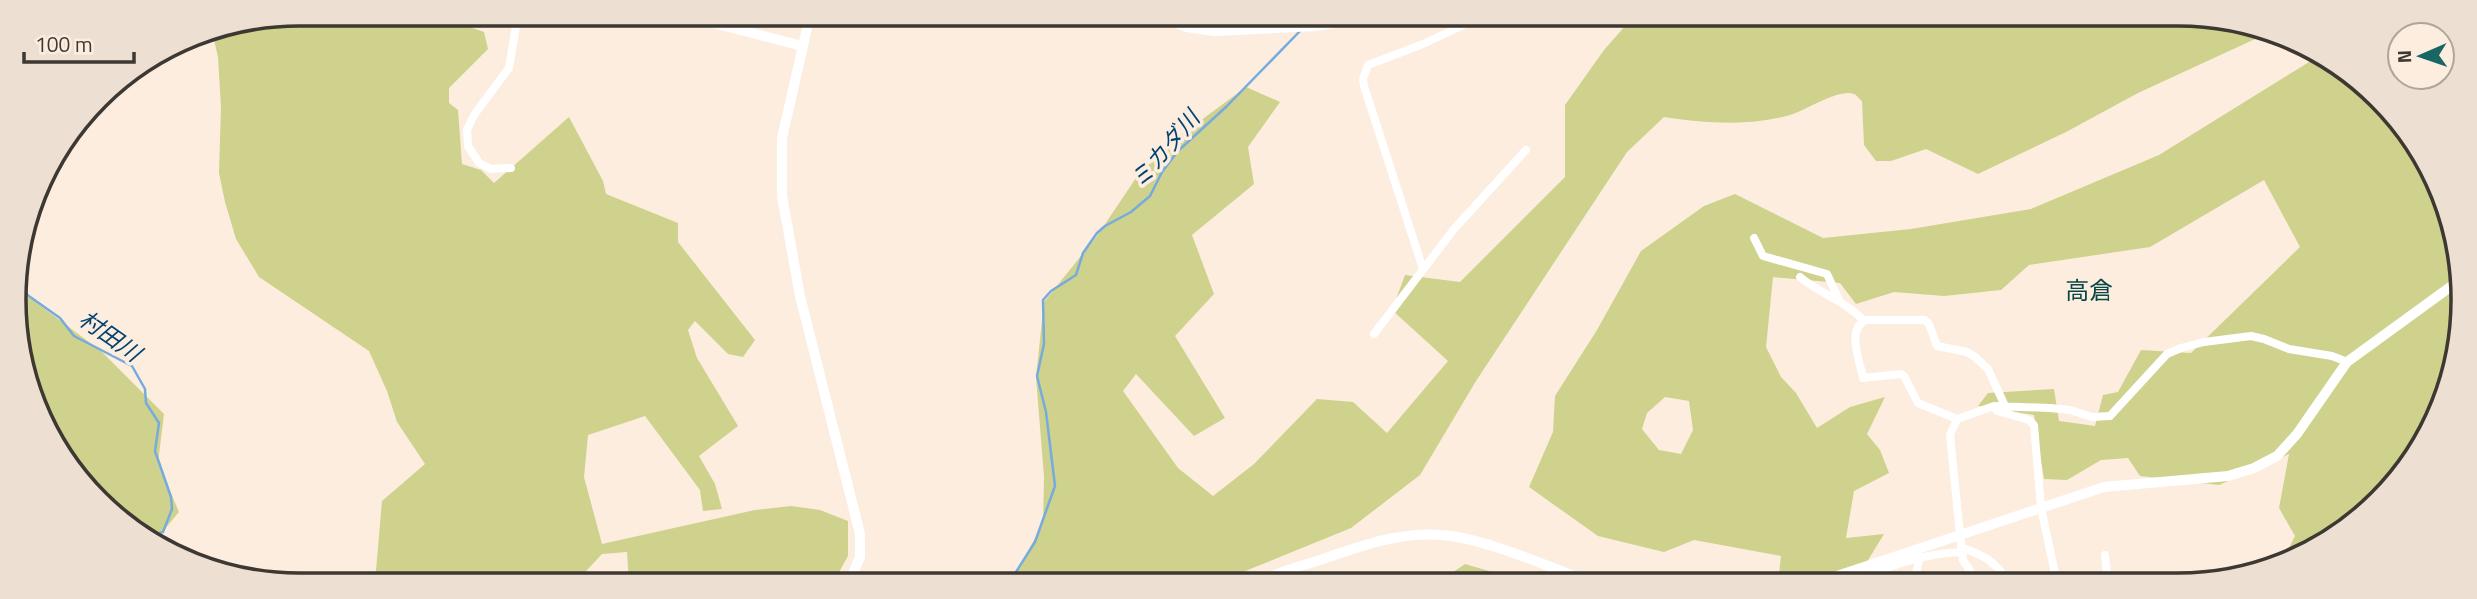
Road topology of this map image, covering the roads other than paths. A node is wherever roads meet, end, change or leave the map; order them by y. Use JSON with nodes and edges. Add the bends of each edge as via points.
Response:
{"nodes":[{"id":1,"x":515,"y":26,"type":"edge"},
{"id":2,"x":728,"y":26,"type":"edge"},
{"id":3,"x":807,"y":26,"type":"edge"},
{"id":4,"x":1184,"y":26,"type":"edge"},
{"id":5,"x":1315,"y":26,"type":"edge"},
{"id":6,"x":1462,"y":26,"type":"edge"},
{"id":7,"x":802,"y":46,"type":"junction"},
{"id":8,"x":1526,"y":150,"type":"dead end"},
{"id":9,"x":511,"y":169,"type":"dead end"},
{"id":10,"x":1754,"y":238,"type":"dead end"},
{"id":11,"x":1423,"y":269,"type":"junction"},
{"id":12,"x":1800,"y":277,"type":"dead end"},
{"id":13,"x":2450,"y":286,"type":"edge"},
{"id":14,"x":1840,"y":302,"type":"junction"},
{"id":15,"x":1864,"y":321,"type":"junction"},
{"id":16,"x":1374,"y":334,"type":"dead end"},
{"id":17,"x":2347,"y":362,"type":"junction"},
{"id":18,"x":1994,"y":406,"type":"junction"},
{"id":19,"x":2005,"y":406,"type":"junction"},
{"id":20,"x":1957,"y":419,"type":"junction"},
{"id":21,"x":2041,"y":508,"type":"junction"},
{"id":22,"x":1959,"y":536,"type":"junction"},
{"id":23,"x":1962,"y":550,"type":"junction"},
{"id":24,"x":2105,"y":555,"type":"dead end"},
{"id":25,"x":1920,"y":556,"type":"junction"},
{"id":26,"x":853,"y":573,"type":"edge"},
{"id":27,"x":1285,"y":573,"type":"edge"},
{"id":28,"x":1566,"y":573,"type":"edge"},
{"id":29,"x":1846,"y":573,"type":"edge"},
{"id":30,"x":1874,"y":573,"type":"edge"},
{"id":31,"x":1916,"y":573,"type":"edge"},
{"id":32,"x":1971,"y":573,"type":"edge"},
{"id":33,"x":2002,"y":573,"type":"edge"},
{"id":34,"x":2055,"y":573,"type":"edge"},
{"id":35,"x":2107,"y":573,"type":"edge"}],
"edges":[{"from":1,"to":9,"type":"street","via":[[509,68],[467,130],[468,146],[479,163],[491,169]]},
{"from":2,"to":7,"type":"street"},
{"from":3,"to":7,"type":"street"},
{"from":4,"to":5,"type":"street","via":[[1214,31]]},
{"from":6,"to":11,"type":"street","via":[[1368,65],[1363,79]]},
{"from":7,"to":26,"type":"street","via":[[782,138],[782,196],[800,296],[860,534],[860,557]]},
{"from":8,"to":11,"type":"street"},
{"from":10,"to":14,"type":"street","via":[[1763,256],[1827,274]]},
{"from":11,"to":16,"type":"street"},
{"from":12,"to":14,"type":"street"},
{"from":13,"to":17,"type":"street"},
{"from":14,"to":15,"type":"street"},
{"from":15,"to":19,"type":"street","via":[[1925,320],[1937,346],[1967,352],[1988,369]]},
{"from":15,"to":20,"type":"street","via":[[1856,328],[1855,337],[1863,378],[1900,374],[1918,402]]},
{"from":17,"to":19,"type":"street","via":[[2289,349],[2264,338],[2236,336],[2167,354],[2110,416]]},
{"from":17,"to":21,"type":"street","via":[[2297,434],[2277,456],[2253,468],[2228,476],[2104,487]]},
{"from":18,"to":19,"type":"street"},
{"from":18,"to":20,"type":"street"},
{"from":18,"to":21,"type":"street","via":[[2034,425]]},
{"from":20,"to":22,"type":"street","via":[[1950,435]]},
{"from":21,"to":22,"type":"street"},
{"from":21,"to":34,"type":"street"},
{"from":22,"to":23,"type":"street"},
{"from":22,"to":29,"type":"street"},
{"from":23,"to":25,"type":"street"},
{"from":23,"to":32,"type":"street"},
{"from":23,"to":33,"type":"street","via":[[1983,556]]},
{"from":24,"to":35,"type":"street"},
{"from":25,"to":30,"type":"street"},
{"from":25,"to":31,"type":"street"},
{"from":27,"to":28,"type":"street","via":[[1370,543],[1424,534],[1482,543]]}]}
